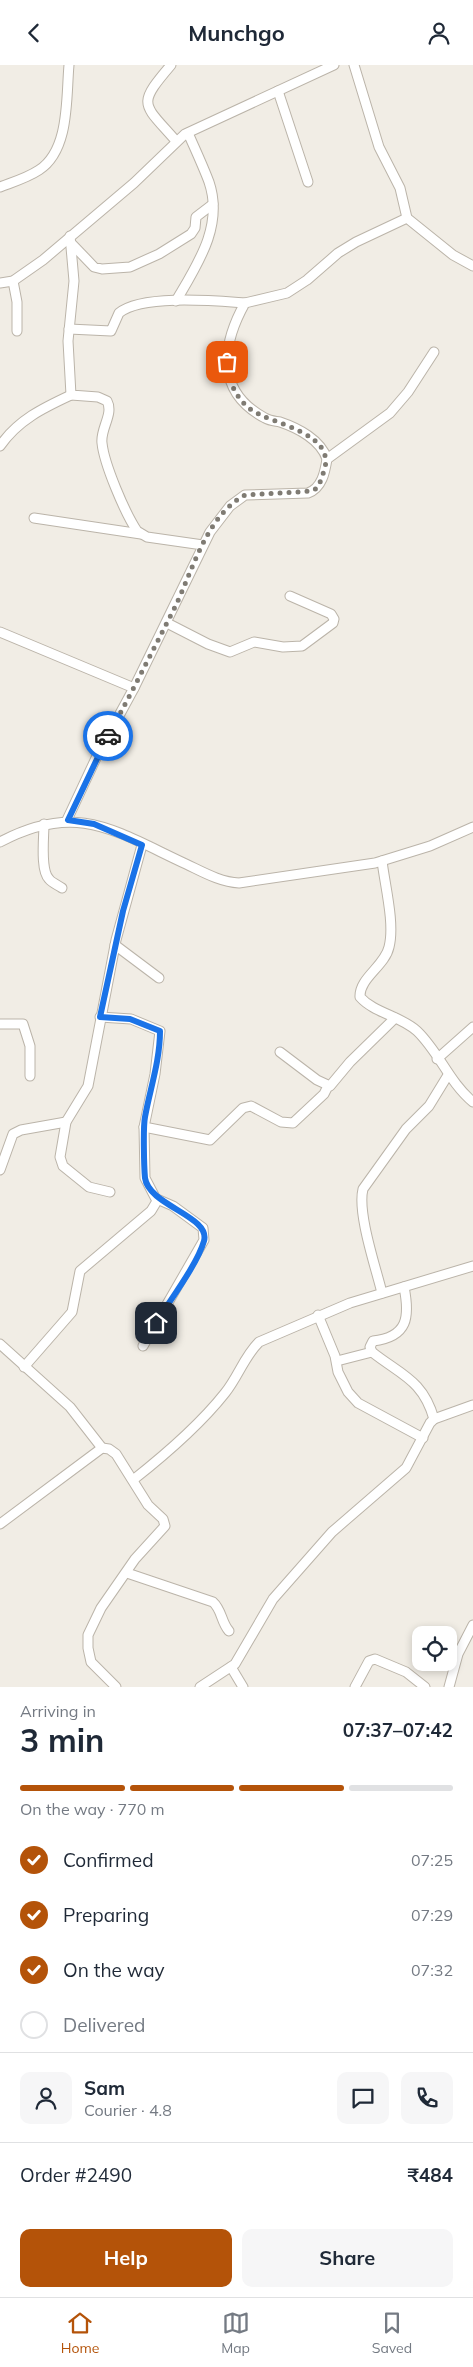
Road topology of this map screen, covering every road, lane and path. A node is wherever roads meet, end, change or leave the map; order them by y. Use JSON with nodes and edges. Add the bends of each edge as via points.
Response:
{"nodes":[{"id":1,"x":69,"y":65,"type":"edge"},
{"id":2,"x":171,"y":65,"type":"edge"},
{"id":3,"x":334,"y":65,"type":"edge"},
{"id":4,"x":354,"y":65,"type":"edge"},
{"id":5,"x":278,"y":91,"type":"junction"},
{"id":6,"x":188,"y":133,"type":"junction"},
{"id":7,"x":176,"y":141,"type":"junction"},
{"id":8,"x":308,"y":182,"type":"dead end"},
{"id":9,"x":0,"y":187,"type":"edge"},
{"id":10,"x":213,"y":204,"type":"junction"},
{"id":11,"x":408,"y":218,"type":"junction"},
{"id":12,"x":70,"y":240,"type":"junction"},
{"id":13,"x":473,"y":266,"type":"edge"},
{"id":14,"x":13,"y":281,"type":"junction"},
{"id":15,"x":0,"y":283,"type":"edge"},
{"id":16,"x":176,"y":301,"type":"junction"},
{"id":17,"x":245,"y":303,"type":"junction"},
{"id":18,"x":69,"y":329,"type":"junction"},
{"id":19,"x":17,"y":331,"type":"dead end"},
{"id":20,"x":434,"y":352,"type":"dead end"},
{"id":21,"x":71,"y":395,"type":"junction"},
{"id":22,"x":0,"y":446,"type":"edge"},
{"id":23,"x":327,"y":459,"type":"junction"},
{"id":24,"x":34,"y":518,"type":"dead end"},
{"id":25,"x":141,"y":534,"type":"junction"},
{"id":26,"x":203,"y":545,"type":"junction"},
{"id":27,"x":290,"y":596,"type":"dead end"},
{"id":28,"x":167,"y":623,"type":"junction"},
{"id":29,"x":0,"y":632,"type":"edge"},
{"id":30,"x":134,"y":688,"type":"junction"},
{"id":31,"x":68,"y":820,"type":"junction"},
{"id":32,"x":44,"y":824,"type":"junction"},
{"id":33,"x":473,"y":827,"type":"edge"},
{"id":34,"x":0,"y":841,"type":"edge"},
{"id":35,"x":142,"y":845,"type":"junction"},
{"id":36,"x":382,"y":861,"type":"junction"},
{"id":37,"x":62,"y":888,"type":"dead end"},
{"id":38,"x":115,"y":945,"type":"junction"},
{"id":39,"x":159,"y":978,"type":"dead end"},
{"id":40,"x":100,"y":1017,"type":"junction"},
{"id":41,"x":395,"y":1018,"type":"junction"},
{"id":42,"x":0,"y":1024,"type":"edge"},
{"id":43,"x":473,"y":1027,"type":"edge"},
{"id":44,"x":280,"y":1052,"type":"dead end"},
{"id":45,"x":437,"y":1059,"type":"junction"},
{"id":46,"x":448,"y":1075,"type":"junction"},
{"id":47,"x":30,"y":1076,"type":"dead end"},
{"id":48,"x":328,"y":1086,"type":"junction"},
{"id":49,"x":473,"y":1102,"type":"edge"},
{"id":50,"x":66,"y":1122,"type":"junction"},
{"id":51,"x":144,"y":1127,"type":"junction"},
{"id":52,"x":0,"y":1170,"type":"edge"},
{"id":53,"x":110,"y":1192,"type":"dead end"},
{"id":54,"x":157,"y":1199,"type":"junction"},
{"id":55,"x":473,"y":1266,"type":"edge"},
{"id":56,"x":404,"y":1287,"type":"junction"},
{"id":57,"x":382,"y":1293,"type":"junction"},
{"id":58,"x":318,"y":1315,"type":"junction"},
{"id":59,"x":0,"y":1344,"type":"edge"},
{"id":60,"x":143,"y":1346,"type":"dead end"},
{"id":61,"x":372,"y":1352,"type":"junction"},
{"id":62,"x":337,"y":1361,"type":"junction"},
{"id":63,"x":24,"y":1367,"type":"junction"},
{"id":64,"x":473,"y":1405,"type":"edge"},
{"id":65,"x":434,"y":1419,"type":"junction"},
{"id":66,"x":423,"y":1438,"type":"junction"},
{"id":67,"x":102,"y":1448,"type":"junction"},
{"id":68,"x":133,"y":1480,"type":"junction"},
{"id":69,"x":0,"y":1524,"type":"edge"},
{"id":70,"x":127,"y":1573,"type":"junction"},
{"id":71,"x":473,"y":1625,"type":"edge"},
{"id":72,"x":229,"y":1631,"type":"dead end"},
{"id":73,"x":231,"y":1667,"type":"junction"},
{"id":74,"x":116,"y":1687,"type":"edge"},
{"id":75,"x":200,"y":1687,"type":"edge"},
{"id":76,"x":244,"y":1687,"type":"edge"},
{"id":77,"x":355,"y":1687,"type":"edge"},
{"id":78,"x":425,"y":1687,"type":"edge"},
{"id":79,"x":449,"y":1687,"type":"edge"}],
"edges":[{"from":1,"to":9,"type":"street","via":[[64,126],[58,146],[41,169]]},
{"from":2,"to":7,"type":"street","via":[[150,89],[147,103]]},
{"from":3,"to":5,"type":"street"},
{"from":4,"to":11,"type":"street","via":[[379,147],[400,188]]},
{"from":5,"to":6,"type":"street"},
{"from":5,"to":8,"type":"street"},
{"from":6,"to":7,"type":"street"},
{"from":6,"to":10,"type":"street","via":[[209,184]]},
{"from":7,"to":12,"type":"street"},
{"from":10,"to":12,"type":"street","via":[[196,217],[196,228],[191,234],[152,258],[130,267],[94,267]]},
{"from":10,"to":16,"type":"street","via":[[211,227],[202,256]]},
{"from":11,"to":13,"type":"street"},
{"from":11,"to":17,"type":"street","via":[[338,253],[296,288]]},
{"from":12,"to":14,"type":"street"},
{"from":12,"to":18,"type":"street","via":[[74,281]]},
{"from":14,"to":15,"type":"street"},
{"from":14,"to":19,"type":"street","via":[[18,307]]},
{"from":16,"to":17,"type":"street"},
{"from":16,"to":18,"type":"street","via":[[138,304],[123,310],[111,331]]},
{"from":17,"to":23,"type":"street","via":[[238,315],[229,349],[228,374],[238,397],[267,419],[301,431],[322,448]]},
{"from":18,"to":21,"type":"street"},
{"from":20,"to":23,"type":"street","via":[[390,413]]},
{"from":21,"to":22,"type":"street","via":[[26,418]]},
{"from":21,"to":25,"type":"street","via":[[107,401],[110,409],[102,438],[103,449],[133,525]]},
{"from":23,"to":26,"type":"street","via":[[320,483],[313,491],[245,495],[222,515]]},
{"from":24,"to":25,"type":"street"},
{"from":25,"to":26,"type":"street"},
{"from":26,"to":28,"type":"street"},
{"from":27,"to":28,"type":"street","via":[[331,614],[334,619],[302,646],[283,647],[254,642],[230,652]]},
{"from":28,"to":30,"type":"street"},
{"from":29,"to":30,"type":"street"},
{"from":30,"to":31,"type":"street","via":[[97,756]]},
{"from":31,"to":32,"type":"street"},
{"from":31,"to":35,"type":"street","via":[[94,824]]},
{"from":32,"to":34,"type":"street"},
{"from":32,"to":37,"type":"street","via":[[43,867],[45,874]]},
{"from":33,"to":36,"type":"street","via":[[430,846]]},
{"from":35,"to":36,"type":"street","via":[[231,883],[328,872]]},
{"from":35,"to":38,"type":"street"},
{"from":36,"to":41,"type":"street","via":[[390,927],[389,948],[382,963],[362,986],[360,997]]},
{"from":38,"to":39,"type":"street"},
{"from":38,"to":40,"type":"street"},
{"from":40,"to":50,"type":"street","via":[[88,1086]]},
{"from":40,"to":51,"type":"street","via":[[130,1019],[160,1031]]},
{"from":41,"to":45,"type":"street","via":[[417,1032]]},
{"from":41,"to":48,"type":"street","via":[[350,1062],[335,1083]]},
{"from":42,"to":47,"type":"street","via":[[23,1024],[30,1046]]},
{"from":43,"to":45,"type":"street"},
{"from":44,"to":48,"type":"street"},
{"from":45,"to":46,"type":"street"},
{"from":46,"to":49,"type":"street"},
{"from":46,"to":57,"type":"street","via":[[429,1106],[406,1129],[363,1189],[365,1223]]},
{"from":48,"to":51,"type":"street","via":[[324,1094],[293,1123],[281,1122],[250,1106],[243,1108],[210,1140]]},
{"from":50,"to":52,"type":"street","via":[[13,1134]]},
{"from":50,"to":53,"type":"street","via":[[60,1163],[89,1187]]},
{"from":51,"to":54,"type":"street","via":[[145,1178]]},
{"from":54,"to":60,"type":"street","via":[[173,1206],[202,1228],[204,1240]]},
{"from":54,"to":63,"type":"street","via":[[151,1211],[80,1271],[72,1312]]},
{"from":55,"to":56,"type":"street"},
{"from":56,"to":57,"type":"street"},
{"from":56,"to":61,"type":"street","via":[[407,1300],[405,1322],[394,1336],[370,1343]]},
{"from":57,"to":58,"type":"street"},
{"from":58,"to":62,"type":"street"},
{"from":58,"to":68,"type":"street","via":[[259,1342],[224,1394],[174,1446]]},
{"from":59,"to":63,"type":"street"},
{"from":61,"to":62,"type":"street"},
{"from":61,"to":65,"type":"street","via":[[417,1384]]},
{"from":62,"to":66,"type":"street","via":[[338,1372],[354,1400]]},
{"from":63,"to":67,"type":"street","via":[[78,1415]]},
{"from":64,"to":65,"type":"street"},
{"from":65,"to":66,"type":"street"},
{"from":66,"to":73,"type":"street","via":[[406,1468],[332,1532],[273,1599]]},
{"from":67,"to":68,"type":"street","via":[[116,1454]]},
{"from":67,"to":69,"type":"street"},
{"from":68,"to":70,"type":"street","via":[[165,1526]]},
{"from":70,"to":72,"type":"street","via":[[213,1602],[219,1607],[223,1624]]},
{"from":70,"to":74,"type":"street","via":[[101,1608],[88,1641],[92,1662]]},
{"from":71,"to":79,"type":"street","via":[[458,1654]]},
{"from":73,"to":75,"type":"street"},
{"from":73,"to":76,"type":"street"},
{"from":77,"to":78,"type":"street","via":[[369,1661],[375,1659],[406,1672]]}]}
